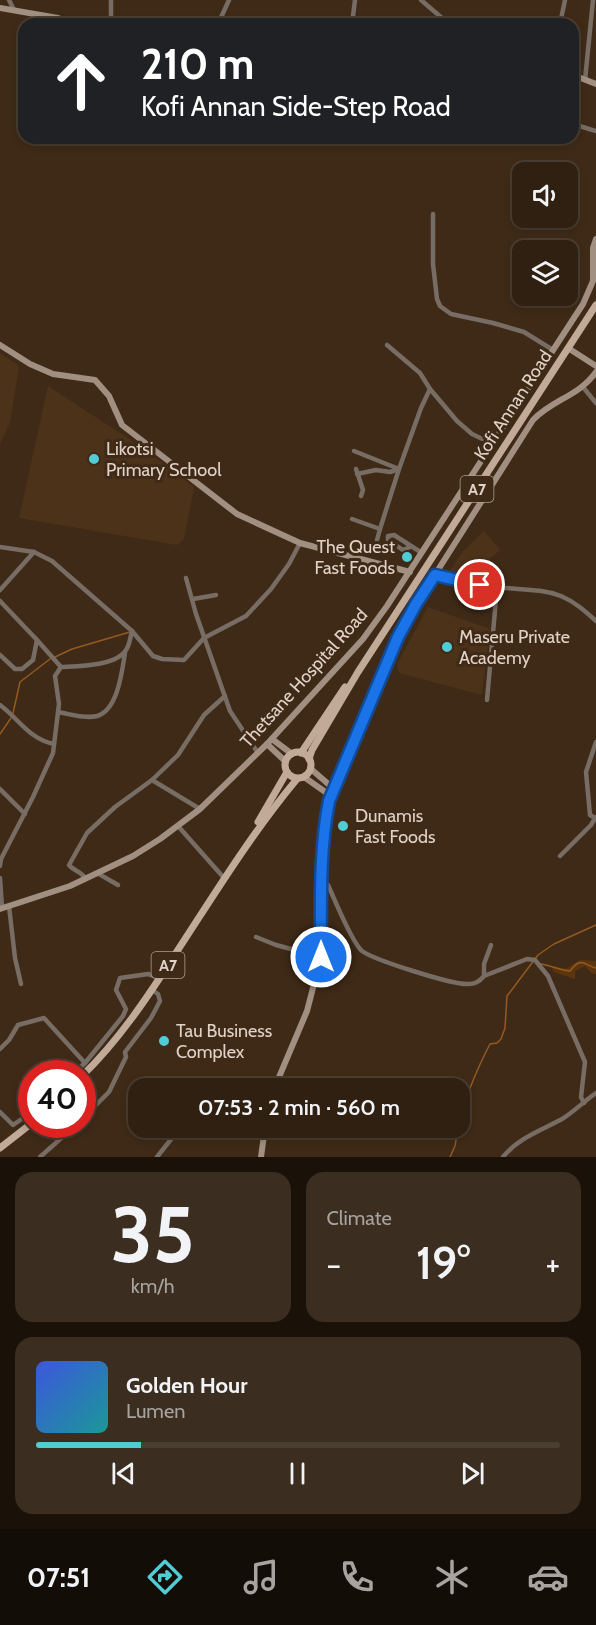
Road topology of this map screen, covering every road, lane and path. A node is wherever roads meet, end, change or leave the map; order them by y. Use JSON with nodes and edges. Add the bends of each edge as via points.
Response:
{"nodes":[{"id":1,"x":9,"y":0,"type":"edge"},
{"id":2,"x":111,"y":0,"type":"edge"},
{"id":3,"x":229,"y":0,"type":"edge"},
{"id":4,"x":355,"y":0,"type":"edge"},
{"id":5,"x":421,"y":0,"type":"edge"},
{"id":6,"x":565,"y":0,"type":"edge"},
{"id":7,"x":593,"y":0,"type":"edge"},
{"id":8,"x":0,"y":8,"type":"edge"},
{"id":9,"x":14,"y":10,"type":"junction"},
{"id":10,"x":58,"y":18,"type":"edge"},
{"id":11,"x":111,"y":18,"type":"edge"},
{"id":12,"x":221,"y":18,"type":"edge"},
{"id":13,"x":353,"y":18,"type":"edge"},
{"id":14,"x":442,"y":18,"type":"edge"},
{"id":15,"x":561,"y":18,"type":"edge"},
{"id":16,"x":579,"y":78,"type":"edge"},
{"id":17,"x":585,"y":80,"type":"junction"},
{"id":18,"x":596,"y":84,"type":"edge"},
{"id":19,"x":579,"y":126,"type":"edge"},
{"id":20,"x":596,"y":131,"type":"edge"},
{"id":21,"x":433,"y":214,"type":"dead end"},
{"id":22,"x":596,"y":239,"type":"edge"},
{"id":23,"x":596,"y":305,"type":"edge"},
{"id":24,"x":0,"y":345,"type":"edge"},
{"id":25,"x":387,"y":345,"type":"dead end"},
{"id":26,"x":568,"y":348,"type":"junction"},
{"id":27,"x":553,"y":350,"type":"junction"},
{"id":28,"x":596,"y":366,"type":"edge"},
{"id":29,"x":596,"y":372,"type":"edge"},
{"id":30,"x":583,"y":387,"type":"junction"},
{"id":31,"x":430,"y":389,"type":"junction"},
{"id":32,"x":596,"y":404,"type":"edge"},
{"id":33,"x":492,"y":444,"type":"junction"},
{"id":34,"x":354,"y":451,"type":"dead end"},
{"id":35,"x":399,"y":469,"type":"junction"},
{"id":36,"x":361,"y":496,"type":"dead end"},
{"id":37,"x":352,"y":519,"type":"dead end"},
{"id":38,"x":380,"y":529,"type":"junction"},
{"id":39,"x":377,"y":540,"type":"dead end"},
{"id":40,"x":300,"y":543,"type":"junction"},
{"id":41,"x":0,"y":547,"type":"edge"},
{"id":42,"x":410,"y":547,"type":"dead end"},
{"id":43,"x":34,"y":552,"type":"junction"},
{"id":44,"x":422,"y":553,"type":"junction"},
{"id":45,"x":410,"y":572,"type":"junction"},
{"id":46,"x":435,"y":575,"type":"junction"},
{"id":47,"x":186,"y":578,"type":"dead end"},
{"id":48,"x":497,"y":588,"type":"junction"},
{"id":49,"x":0,"y":590,"type":"edge"},
{"id":50,"x":216,"y":594,"type":"dead end"},
{"id":51,"x":193,"y":599,"type":"junction"},
{"id":52,"x":0,"y":601,"type":"edge"},
{"id":53,"x":596,"y":621,"type":"edge"},
{"id":54,"x":132,"y":631,"type":"junction"},
{"id":55,"x":204,"y":638,"type":"junction"},
{"id":56,"x":37,"y":640,"type":"junction"},
{"id":57,"x":125,"y":653,"type":"junction"},
{"id":58,"x":0,"y":655,"type":"edge"},
{"id":59,"x":61,"y":667,"type":"junction"},
{"id":60,"x":358,"y":672,"type":"junction"},
{"id":61,"x":225,"y":696,"type":"junction"},
{"id":62,"x":488,"y":700,"type":"dead end"},
{"id":63,"x":0,"y":705,"type":"edge"},
{"id":64,"x":58,"y":712,"type":"junction"},
{"id":65,"x":269,"y":742,"type":"junction"},
{"id":66,"x":596,"y":742,"type":"edge"},
{"id":67,"x":54,"y":744,"type":"junction"},
{"id":68,"x":258,"y":753,"type":"junction"},
{"id":69,"x":301,"y":753,"type":"junction"},
{"id":70,"x":292,"y":754,"type":"junction"},
{"id":71,"x":309,"y":759,"type":"junction"},
{"id":72,"x":286,"y":762,"type":"junction"},
{"id":73,"x":311,"y":769,"type":"junction"},
{"id":74,"x":287,"y":772,"type":"junction"},
{"id":75,"x":301,"y":778,"type":"junction"},
{"id":76,"x":152,"y":780,"type":"junction"},
{"id":77,"x":0,"y":789,"type":"edge"},
{"id":78,"x":334,"y":789,"type":"junction"},
{"id":79,"x":331,"y":796,"type":"junction"},
{"id":80,"x":200,"y":809,"type":"junction"},
{"id":81,"x":25,"y":814,"type":"junction"},
{"id":82,"x":596,"y":818,"type":"edge"},
{"id":83,"x":178,"y":826,"type":"junction"},
{"id":84,"x":0,"y":847,"type":"edge"},
{"id":85,"x":244,"y":848,"type":"junction"},
{"id":86,"x":6,"y":849,"type":"junction"},
{"id":87,"x":560,"y":856,"type":"dead end"},
{"id":88,"x":0,"y":866,"type":"edge"},
{"id":89,"x":99,"y":874,"type":"junction"},
{"id":90,"x":0,"y":878,"type":"edge"},
{"id":91,"x":86,"y":879,"type":"junction"},
{"id":92,"x":225,"y":879,"type":"junction"},
{"id":93,"x":321,"y":883,"type":"junction"},
{"id":94,"x":118,"y":885,"type":"dead end"},
{"id":95,"x":3,"y":908,"type":"edge"},
{"id":96,"x":256,"y":936,"type":"dead end"},
{"id":97,"x":491,"y":945,"type":"dead end"},
{"id":98,"x":321,"y":957,"type":"junction"},
{"id":99,"x":483,"y":976,"type":"junction"},
{"id":100,"x":160,"y":978,"type":"junction"},
{"id":101,"x":21,"y":984,"type":"dead end"},
{"id":102,"x":152,"y":990,"type":"junction"},
{"id":103,"x":0,"y":1049,"type":"edge"},
{"id":104,"x":82,"y":1060,"type":"edge"},
{"id":105,"x":87,"y":1060,"type":"edge"},
{"id":106,"x":96,"y":1061,"type":"edge"},
{"id":107,"x":279,"y":1078,"type":"edge"},
{"id":108,"x":596,"y":1093,"type":"edge"},
{"id":109,"x":584,"y":1102,"type":"junction"},
{"id":110,"x":96,"y":1105,"type":"edge"},
{"id":111,"x":0,"y":1112,"type":"edge"},
{"id":112,"x":18,"y":1122,"type":"edge"},
{"id":113,"x":18,"y":1134,"type":"edge"},
{"id":114,"x":61,"y":1138,"type":"edge"},
{"id":115,"x":172,"y":1138,"type":"edge"},
{"id":116,"x":264,"y":1138,"type":"edge"},
{"id":117,"x":0,"y":1148,"type":"edge"},
{"id":118,"x":40,"y":1157,"type":"edge"},
{"id":119,"x":157,"y":1157,"type":"edge"},
{"id":120,"x":261,"y":1157,"type":"edge"},
{"id":121,"x":503,"y":1157,"type":"edge"}],
"edges":[{"from":1,"to":9,"type":"street"},
{"from":2,"to":11,"type":"street"},
{"from":3,"to":12,"type":"street"},
{"from":4,"to":13,"type":"street"},
{"from":5,"to":14,"type":"street"},
{"from":6,"to":15,"type":"street"},
{"from":7,"to":17,"type":"street"},
{"from":8,"to":9,"type":"street"},
{"from":9,"to":10,"type":"street"},
{"from":16,"to":17,"type":"street"},
{"from":17,"to":18,"type":"street"},
{"from":19,"to":20,"type":"street"},
{"from":21,"to":27,"type":"street","via":[[433,264],[440,306],[451,314],[524,332]]},
{"from":22,"to":27,"type":"street","name":"Thetsane Hospital Road","via":[[590,290]]},
{"from":23,"to":26,"type":"main road","name":"Kofi Annan Road","number":"A7"},
{"from":24,"to":40,"type":"street","via":[[53,374],[95,380],[109,396],[122,425],[140,440],[237,514]]},
{"from":25,"to":31,"type":"street","via":[[420,373]]},
{"from":26,"to":28,"type":"street"},
{"from":26,"to":60,"type":"main road","name":"Kofi Annan Road","number":"A7"},
{"from":27,"to":33,"type":"street","name":"Thetsane Hospital Road"},
{"from":29,"to":30,"type":"street"},
{"from":30,"to":32,"type":"street"},
{"from":30,"to":46,"type":"street","via":[[545,408],[533,420]]},
{"from":31,"to":33,"type":"street","via":[[472,434]]},
{"from":31,"to":35,"type":"street"},
{"from":33,"to":44,"type":"street","name":"Thetsane Hospital Road"},
{"from":34,"to":35,"type":"street"},
{"from":35,"to":36,"type":"street","via":[[356,472],[363,490]]},
{"from":35,"to":38,"type":"street"},
{"from":37,"to":38,"type":"street"},
{"from":38,"to":39,"type":"street"},
{"from":40,"to":45,"type":"street"},
{"from":40,"to":55,"type":"street","via":[[271,589],[246,616]]},
{"from":41,"to":43,"type":"street"},
{"from":42,"to":44,"type":"street"},
{"from":43,"to":49,"type":"street"},
{"from":43,"to":54,"type":"street","via":[[60,567]]},
{"from":44,"to":45,"type":"street","name":"Thetsane Hospital Road"},
{"from":45,"to":65,"type":"street","name":"Thetsane Hospital Road","via":[[363,639]]},
{"from":46,"to":48,"type":"street"},
{"from":46,"to":78,"type":"street","via":[[400,631]]},
{"from":47,"to":51,"type":"street"},
{"from":48,"to":53,"type":"street","via":[[540,590],[559,596]]},
{"from":48,"to":62,"type":"street"},
{"from":50,"to":51,"type":"street"},
{"from":51,"to":55,"type":"street"},
{"from":52,"to":56,"type":"street"},
{"from":54,"to":55,"type":"street","via":[[153,656],[162,659],[184,660]]},
{"from":54,"to":57,"type":"street"},
{"from":55,"to":61,"type":"street"},
{"from":56,"to":58,"type":"street","via":[[33,660],[22,669],[15,669]]},
{"from":56,"to":59,"type":"street"},
{"from":57,"to":59,"type":"street","via":[[103,663]]},
{"from":57,"to":64,"type":"street","via":[[118,691],[104,712],[88,716]]},
{"from":59,"to":64,"type":"street","via":[[55,676]]},
{"from":60,"to":69,"type":"main road","name":"Kofi Annan Road","number":"A7"},
{"from":60,"to":71,"type":"main road","name":"Kofi Annan Road","number":"A7"},
{"from":61,"to":68,"type":"street","via":[[236,721]]},
{"from":61,"to":76,"type":"street","via":[[204,715],[178,755]]},
{"from":63,"to":67,"type":"street","via":[[37,739]]},
{"from":64,"to":67,"type":"street"},
{"from":65,"to":68,"type":"street","name":"Thetsane Hospital Road"},
{"from":65,"to":70,"type":"street"},
{"from":65,"to":72,"type":"street"},
{"from":66,"to":82,"type":"street","via":[[586,772],[590,815]]},
{"from":67,"to":81,"type":"street"},
{"from":68,"to":80,"type":"street","name":"Thetsane Hospital Road"},
{"from":69,"to":70,"type":"main road"},
{"from":69,"to":71,"type":"main road"},
{"from":70,"to":72,"type":"main road"},
{"from":71,"to":73,"type":"main road"},
{"from":72,"to":74,"type":"main road"},
{"from":73,"to":75,"type":"main road","number":"A7"},
{"from":73,"to":78,"type":"street"},
{"from":74,"to":75,"type":"main road"},
{"from":74,"to":85,"type":"main road","number":"A7"},
{"from":75,"to":79,"type":"street"},
{"from":75,"to":85,"type":"main road","number":"A7"},
{"from":76,"to":80,"type":"street"},
{"from":76,"to":91,"type":"street","via":[[87,833],[69,865]]},
{"from":77,"to":81,"type":"street"},
{"from":78,"to":79,"type":"street"},
{"from":79,"to":93,"type":"street"},
{"from":80,"to":83,"type":"street","name":"Thetsane Hospital Road"},
{"from":81,"to":86,"type":"street"},
{"from":82,"to":87,"type":"street"},
{"from":83,"to":89,"type":"street","name":"Thetsane Hospital Road"},
{"from":83,"to":92,"type":"street"},
{"from":84,"to":86,"type":"street"},
{"from":85,"to":92,"type":"main road","number":"A7"},
{"from":86,"to":88,"type":"street"},
{"from":89,"to":91,"type":"street","name":"Thetsane Hospital Road"},
{"from":89,"to":94,"type":"street"},
{"from":90,"to":95,"type":"street"},
{"from":91,"to":95,"type":"street","name":"Thetsane Hospital Road"},
{"from":92,"to":100,"type":"main road","number":"A7"},
{"from":93,"to":98,"type":"street"},
{"from":93,"to":99,"type":"street","via":[[328,885],[362,951],[450,982],[467,984]]},
{"from":95,"to":101,"type":"street"},
{"from":96,"to":98,"type":"street"},
{"from":97,"to":99,"type":"street"},
{"from":98,"to":107,"type":"street","via":[[307,1011]]},
{"from":99,"to":109,"type":"street","via":[[527,959],[541,965],[585,1062],[581,1097]]},
{"from":100,"to":102,"type":"main road","number":"A7"},
{"from":100,"to":105,"type":"street","via":[[148,974],[120,978],[116,990],[126,1009]]},
{"from":102,"to":106,"type":"main road","number":"A7"},
{"from":102,"to":110,"type":"street","via":[[160,1001],[125,1052],[109,1092]]},
{"from":103,"to":104,"type":"street","via":[[18,1024],[44,1018]]},
{"from":108,"to":109,"type":"street"},
{"from":109,"to":121,"type":"street"},
{"from":111,"to":112,"type":"street","via":[[13,1125]]},
{"from":113,"to":117,"type":"main road"},
{"from":114,"to":118,"type":"street"},
{"from":115,"to":119,"type":"street"},
{"from":116,"to":120,"type":"street"}]}
